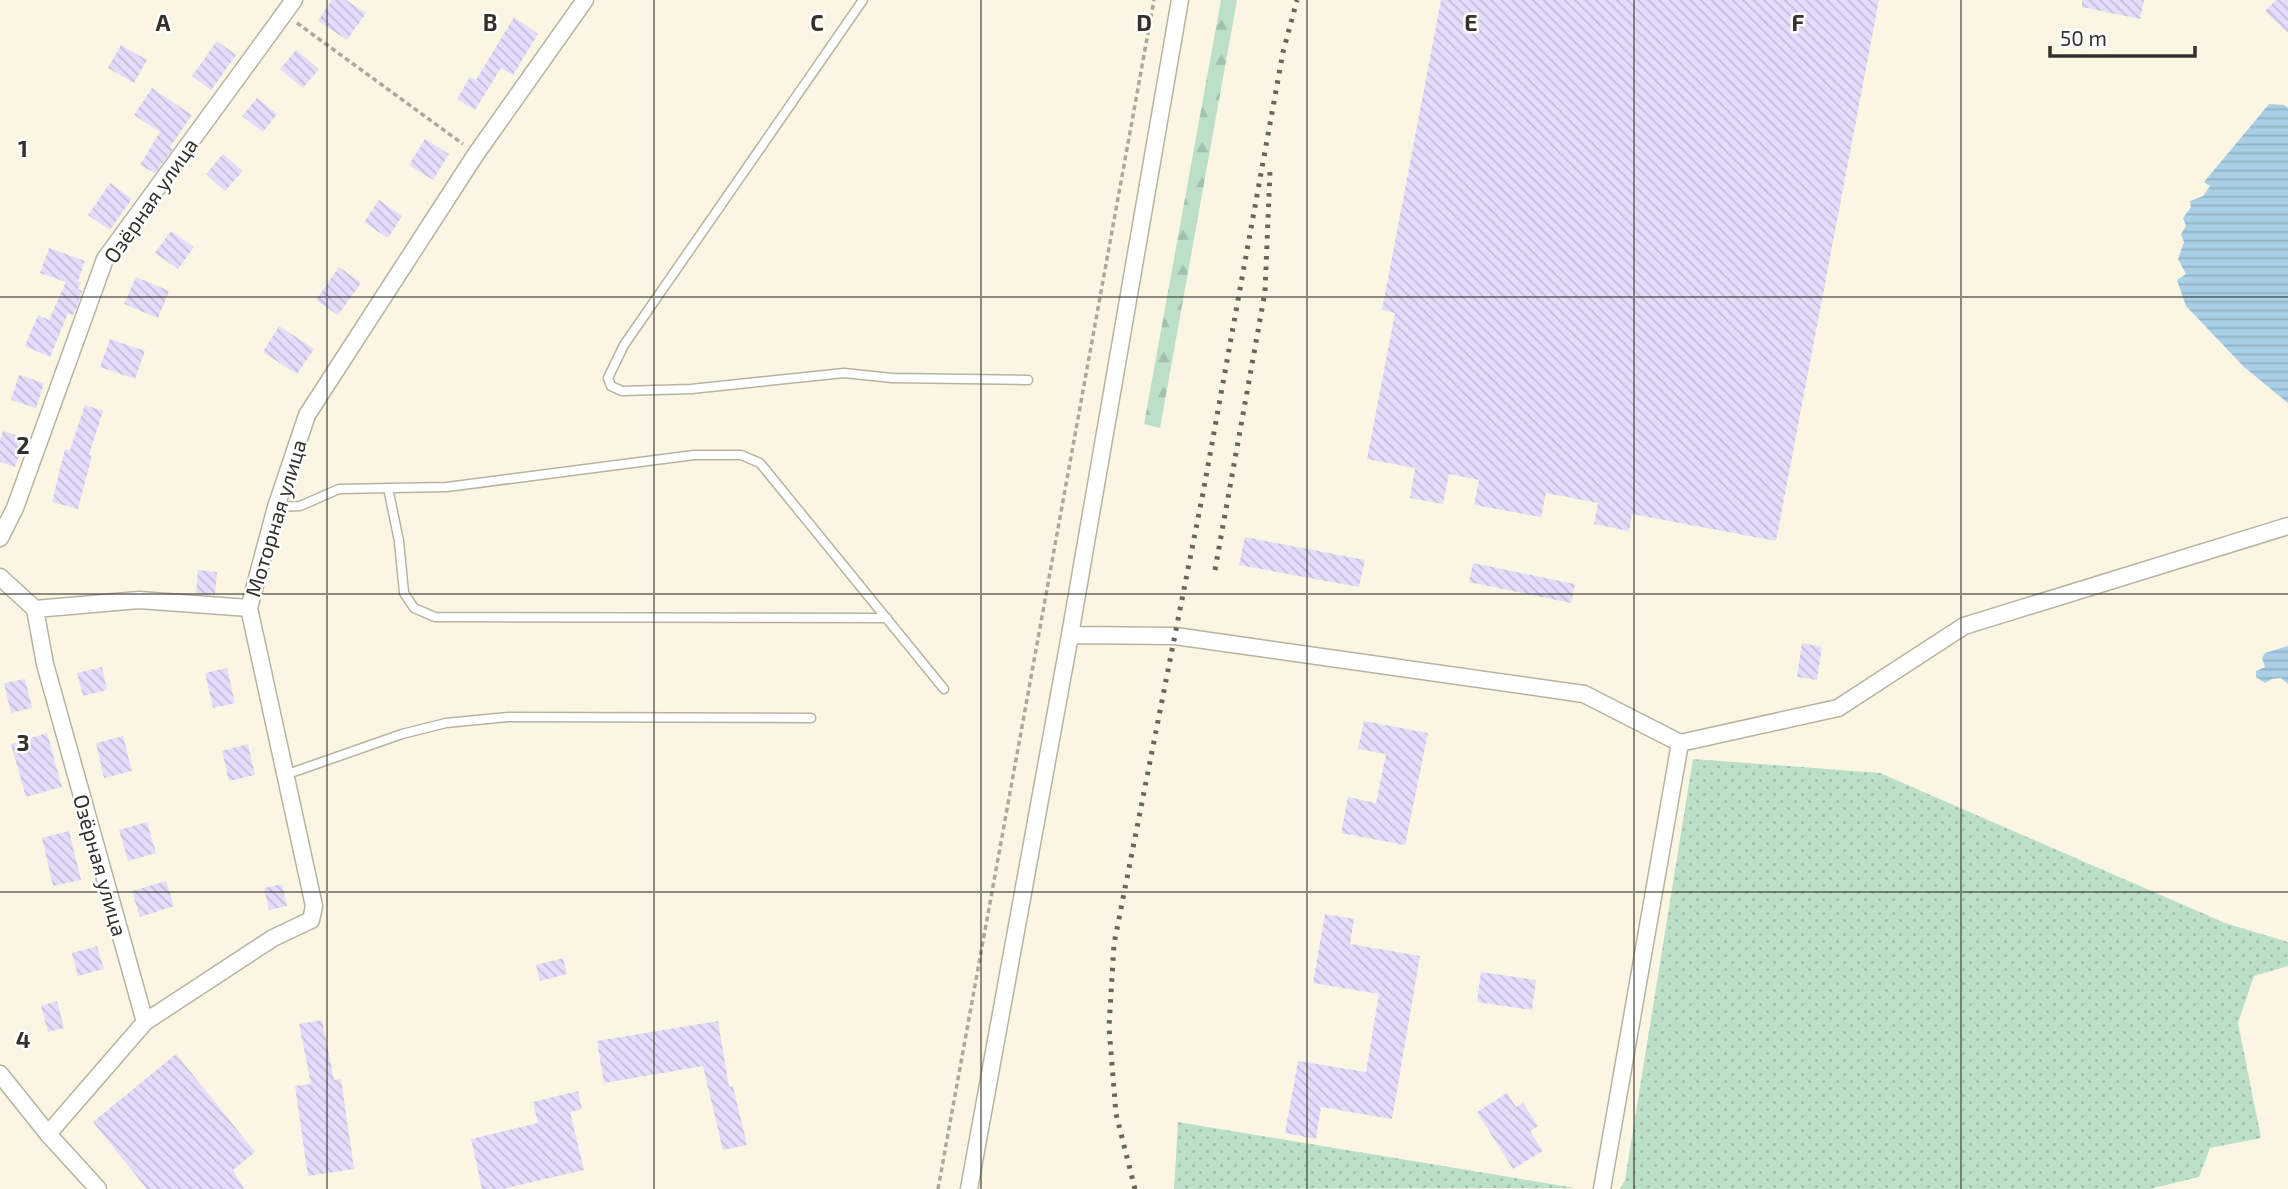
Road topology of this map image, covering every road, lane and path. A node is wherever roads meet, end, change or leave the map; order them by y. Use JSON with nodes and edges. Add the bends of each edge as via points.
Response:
{"nodes":[{"id":1,"x":294,"y":0,"type":"edge"},
{"id":2,"x":585,"y":0,"type":"edge"},
{"id":3,"x":863,"y":0,"type":"edge"},
{"id":4,"x":1154,"y":0,"type":"edge"},
{"id":5,"x":1180,"y":0,"type":"edge"},
{"id":6,"x":284,"y":14,"type":"junction"},
{"id":7,"x":476,"y":154,"type":"junction"},
{"id":8,"x":1028,"y":380,"type":"dead end"},
{"id":9,"x":388,"y":488,"type":"junction"},
{"id":10,"x":276,"y":507,"type":"junction"},
{"id":11,"x":2288,"y":526,"type":"edge"},
{"id":12,"x":0,"y":538,"type":"edge"},
{"id":13,"x":0,"y":577,"type":"edge"},
{"id":14,"x":249,"y":608,"type":"junction"},
{"id":15,"x":35,"y":609,"type":"junction"},
{"id":16,"x":887,"y":618,"type":"junction"},
{"id":17,"x":1070,"y":635,"type":"junction"},
{"id":18,"x":944,"y":689,"type":"dead end"},
{"id":19,"x":811,"y":718,"type":"dead end"},
{"id":20,"x":1679,"y":743,"type":"junction"},
{"id":21,"x":285,"y":775,"type":"junction"},
{"id":22,"x":145,"y":1022,"type":"junction"},
{"id":23,"x":0,"y":1074,"type":"edge"},
{"id":24,"x":48,"y":1134,"type":"junction"},
{"id":25,"x":98,"y":1189,"type":"edge"},
{"id":26,"x":938,"y":1189,"type":"edge"},
{"id":27,"x":969,"y":1189,"type":"edge"},
{"id":28,"x":1602,"y":1189,"type":"edge"}],
"edges":[{"from":1,"to":6,"type":"street","name":"Озёрная улица"},
{"from":2,"to":7,"type":"street","name":"Моторная улица"},
{"from":3,"to":8,"type":"lane","via":[[624,345],[608,378],[611,386],[622,391],[691,389],[844,373],[892,379]]},
{"from":4,"to":26,"type":"path"},
{"from":5,"to":17,"type":"street"},
{"from":6,"to":7,"type":"path"},
{"from":6,"to":12,"type":"street","name":"Озёрная улица","via":[[105,259]]},
{"from":7,"to":10,"type":"street","name":"Моторная улица","via":[[307,415]]},
{"from":9,"to":10,"type":"lane","via":[[339,489],[300,506]]},
{"from":9,"to":16,"type":"lane","via":[[447,487],[694,455],[740,455],[760,463]]},
{"from":9,"to":16,"type":"lane","via":[[404,593],[414,608],[435,617]]},
{"from":10,"to":14,"type":"street","name":"Моторная улица"},
{"from":11,"to":20,"type":"street","via":[[1964,626],[1838,708]]},
{"from":13,"to":15,"type":"street"},
{"from":14,"to":15,"type":"street","via":[[139,600]]},
{"from":14,"to":21,"type":"street","name":"Моторная улица"},
{"from":15,"to":22,"type":"street","name":"Озёрная улица","via":[[45,664]]},
{"from":16,"to":18,"type":"lane"},
{"from":17,"to":20,"type":"street","via":[[1175,636],[1584,694]]},
{"from":17,"to":27,"type":"street"},
{"from":19,"to":21,"type":"lane","via":[[508,717],[446,723]]},
{"from":20,"to":28,"type":"street"},
{"from":21,"to":22,"type":"street","name":"Моторная улица","via":[[314,906],[311,920],[273,938]]},
{"from":22,"to":24,"type":"street"},
{"from":23,"to":24,"type":"street"},
{"from":24,"to":25,"type":"street"}]}
